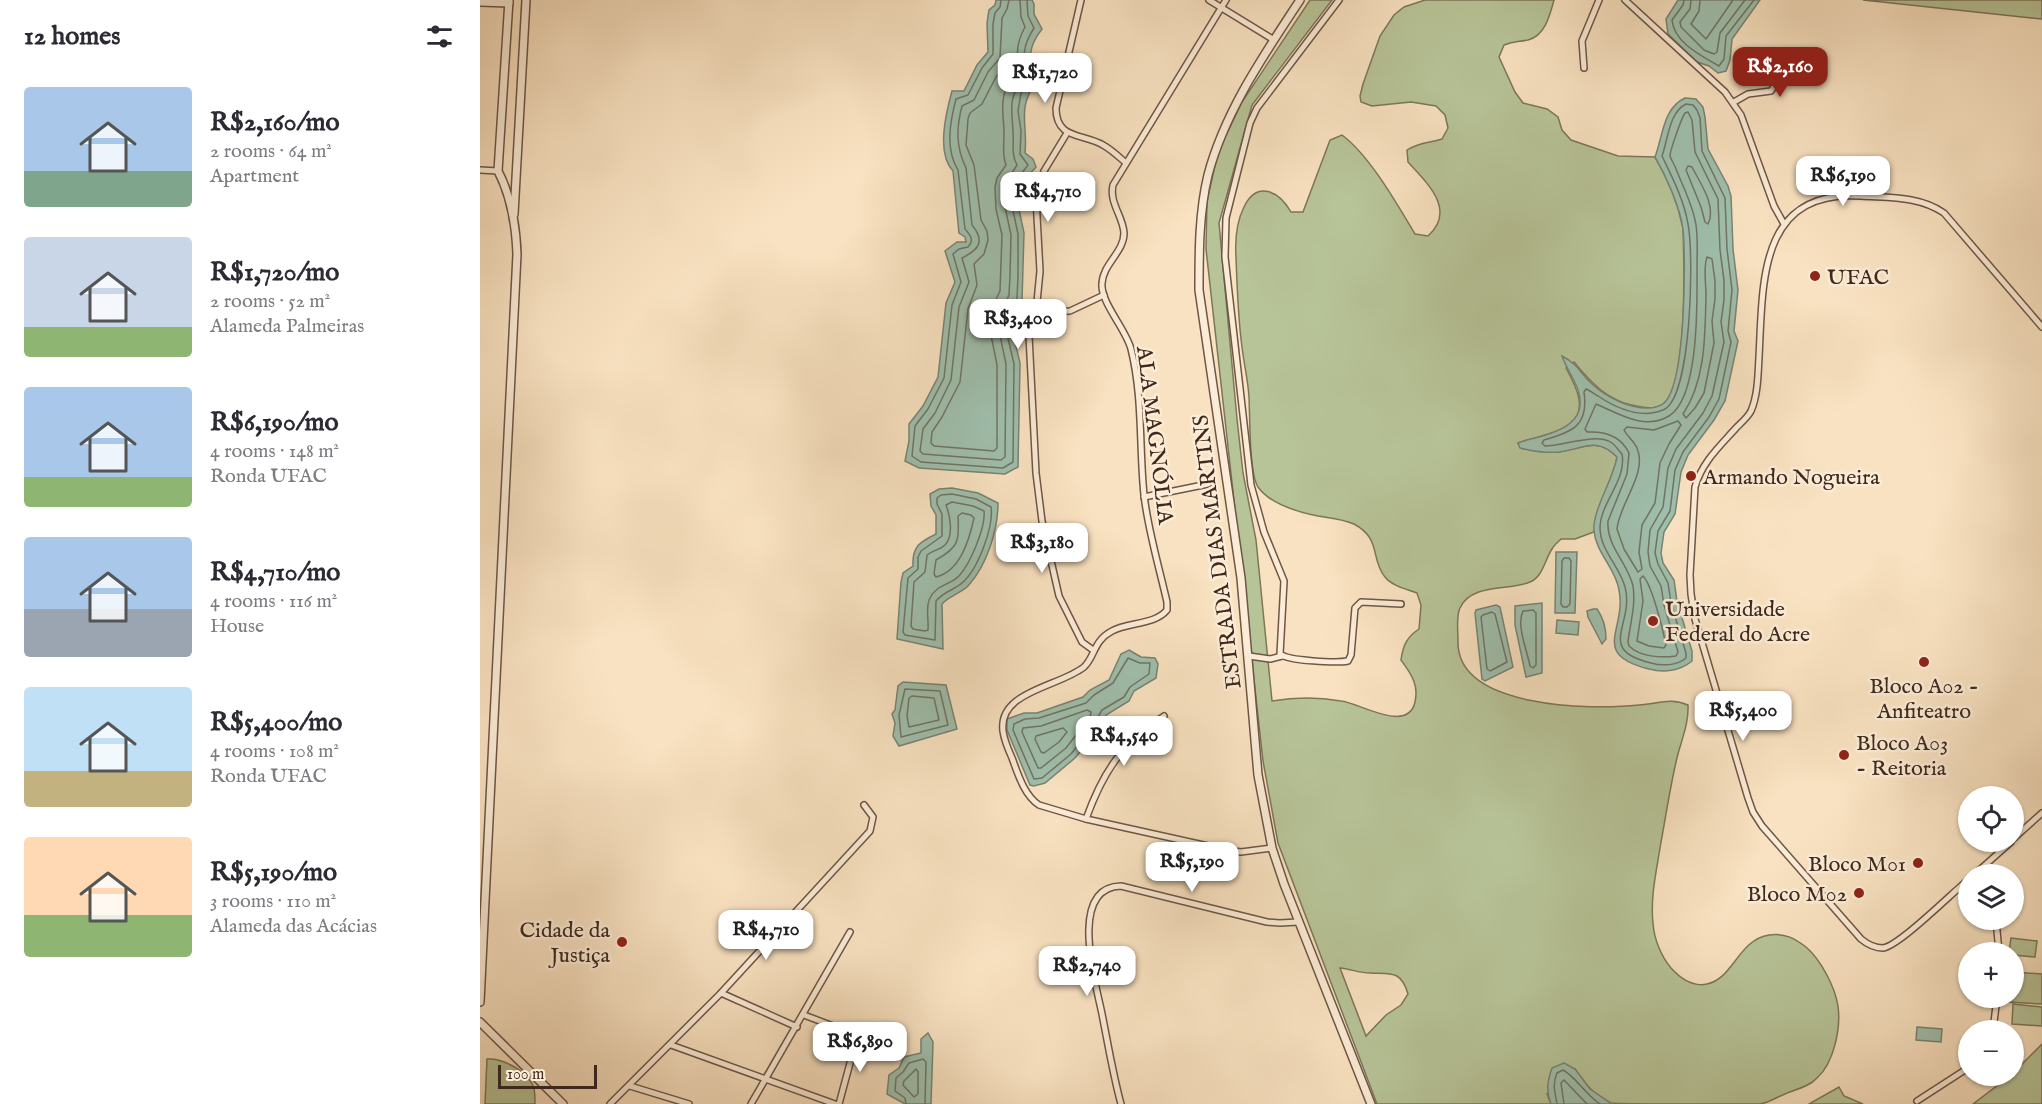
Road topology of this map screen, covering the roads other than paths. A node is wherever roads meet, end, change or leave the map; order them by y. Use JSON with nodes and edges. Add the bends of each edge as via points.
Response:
{"nodes":[{"id":1,"x":526,"y":0,"type":"edge"},
{"id":2,"x":1081,"y":0,"type":"edge"},
{"id":3,"x":1209,"y":0,"type":"edge"},
{"id":4,"x":1226,"y":0,"type":"edge"},
{"id":5,"x":1300,"y":0,"type":"edge"},
{"id":6,"x":1339,"y":0,"type":"edge"},
{"id":7,"x":1599,"y":0,"type":"edge"},
{"id":8,"x":1625,"y":0,"type":"edge"},
{"id":9,"x":480,"y":2,"type":"edge"},
{"id":10,"x":509,"y":2,"type":"edge"},
{"id":11,"x":1222,"y":8,"type":"junction"},
{"id":12,"x":1274,"y":40,"type":"junction"},
{"id":13,"x":1778,"y":58,"type":"dead end"},
{"id":14,"x":1584,"y":68,"type":"dead end"},
{"id":15,"x":1734,"y":102,"type":"junction"},
{"id":16,"x":1067,"y":133,"type":"junction"},
{"id":17,"x":1126,"y":163,"type":"junction"},
{"id":18,"x":480,"y":170,"type":"edge"},
{"id":19,"x":498,"y":171,"type":"junction"},
{"id":20,"x":514,"y":220,"type":"junction"},
{"id":21,"x":1784,"y":224,"type":"junction"},
{"id":22,"x":1104,"y":295,"type":"junction"},
{"id":23,"x":1036,"y":312,"type":"junction"},
{"id":24,"x":2042,"y":327,"type":"edge"},
{"id":25,"x":1208,"y":484,"type":"dead end"},
{"id":26,"x":1144,"y":497,"type":"junction"},
{"id":27,"x":1401,"y":604,"type":"dead end"},
{"id":28,"x":1093,"y":650,"type":"junction"},
{"id":29,"x":1249,"y":656,"type":"junction"},
{"id":30,"x":1282,"y":656,"type":"junction"},
{"id":31,"x":1164,"y":716,"type":"dead end"},
{"id":32,"x":864,"y":805,"type":"dead end"},
{"id":33,"x":2042,"y":813,"type":"edge"},
{"id":34,"x":1086,"y":819,"type":"junction"},
{"id":35,"x":2024,"y":829,"type":"edge"},
{"id":36,"x":1272,"y":848,"type":"junction"},
{"id":37,"x":1999,"y":852,"type":"edge"},
{"id":38,"x":1986,"y":864,"type":"edge"},
{"id":39,"x":1958,"y":888,"type":"edge"},
{"id":40,"x":1298,"y":922,"type":"junction"},
{"id":41,"x":850,"y":932,"type":"dead end"},
{"id":42,"x":481,"y":939,"type":"edge"},
{"id":43,"x":721,"y":993,"type":"junction"},
{"id":44,"x":480,"y":1002,"type":"edge"},
{"id":45,"x":804,"y":1015,"type":"junction"},
{"id":46,"x":480,"y":1022,"type":"edge"},
{"id":47,"x":797,"y":1027,"type":"junction"},
{"id":48,"x":671,"y":1045,"type":"junction"},
{"id":49,"x":1958,"y":1074,"type":"edge"},
{"id":50,"x":766,"y":1080,"type":"junction"},
{"id":51,"x":630,"y":1086,"type":"junction"},
{"id":52,"x":810,"y":1096,"type":"junction"},
{"id":53,"x":1917,"y":1101,"type":"dead end"},
{"id":54,"x":563,"y":1104,"type":"edge"},
{"id":55,"x":610,"y":1104,"type":"edge"},
{"id":56,"x":689,"y":1104,"type":"edge"},
{"id":57,"x":751,"y":1104,"type":"edge"},
{"id":58,"x":807,"y":1104,"type":"edge"},
{"id":59,"x":837,"y":1104,"type":"edge"},
{"id":60,"x":1121,"y":1104,"type":"edge"},
{"id":61,"x":1371,"y":1104,"type":"edge"}],
"edges":[{"from":1,"to":20,"type":"street"},
{"from":2,"to":16,"type":"street","via":[[1056,108],[1057,122]]},
{"from":3,"to":11,"type":"street"},
{"from":4,"to":11,"type":"street"},
{"from":5,"to":12,"type":"street","name":"ESTRADA DIAS MARTINS"},
{"from":6,"to":30,"type":"street","via":[[1257,108],[1236,172],[1225,224],[1225,257],[1251,485],[1284,581]]},
{"from":7,"to":14,"type":"street","via":[[1582,42]]},
{"from":8,"to":15,"type":"street"},
{"from":9,"to":10,"type":"street"},
{"from":10,"to":19,"type":"street"},
{"from":11,"to":12,"type":"street"},
{"from":11,"to":17,"type":"street"},
{"from":12,"to":29,"type":"street","name":"ESTRADA DIAS MARTINS","via":[[1242,92],[1220,140],[1208,176],[1199,248],[1199,290],[1232,507]]},
{"from":13,"to":15,"type":"street","via":[[1778,80],[1771,91],[1748,93]]},
{"from":15,"to":21,"type":"street"},
{"from":16,"to":17,"type":"street","via":[[1102,144]]},
{"from":16,"to":23,"type":"street","via":[[1044,171],[1036,198],[1040,271]]},
{"from":17,"to":22,"type":"street","via":[[1112,192],[1124,237],[1105,270]]},
{"from":18,"to":19,"type":"street"},
{"from":19,"to":20,"type":"street"},
{"from":20,"to":42,"type":"street","via":[[517,254]]},
{"from":21,"to":24,"type":"street","via":[[1804,207],[1827,197],[1925,202],[1944,213]]},
{"from":21,"to":39,"type":"street","via":[[1766,265],[1751,412],[1706,462],[1695,487],[1690,575],[1695,619],[1753,812],[1861,939],[1875,947],[1890,946]]},
{"from":22,"to":23,"type":"street","via":[[1070,311]]},
{"from":22,"to":26,"type":"street","name":"ALA MAGNÓLIA","via":[[1129,342],[1135,365]]},
{"from":23,"to":28,"type":"street","via":[[1029,336],[1042,521],[1059,596],[1082,642]]},
{"from":25,"to":26,"type":"street"},
{"from":26,"to":28,"type":"street","name":"ALA MAGNÓLIA","via":[[1167,610],[1113,630]]},
{"from":27,"to":30,"type":"street","via":[[1357,604],[1348,661]]},
{"from":28,"to":34,"type":"street","via":[[1085,666],[1013,702],[1002,726],[1018,775],[1032,800]]},
{"from":29,"to":30,"type":"street"},
{"from":29,"to":36,"type":"street","name":"ESTRADA DIAS MARTINS","via":[[1258,775]]},
{"from":31,"to":34,"type":"street","via":[[1135,736],[1111,764]]},
{"from":32,"to":43,"type":"street","via":[[873,818],[870,831]]},
{"from":33,"to":35,"type":"street"},
{"from":34,"to":36,"type":"street","via":[[1226,850]]},
{"from":36,"to":40,"type":"street","name":"ESTRADA DIAS MARTINS"},
{"from":37,"to":38,"type":"street"},
{"from":40,"to":60,"type":"street","via":[[1267,922],[1121,886],[1106,889],[1100,895],[1090,914],[1089,944]]},
{"from":40,"to":61,"type":"street","name":"ESTRADA DIAS MARTINS"},
{"from":41,"to":45,"type":"street"},
{"from":42,"to":44,"type":"street"},
{"from":43,"to":47,"type":"street"},
{"from":43,"to":48,"type":"street"},
{"from":45,"to":47,"type":"street"},
{"from":45,"to":59,"type":"street","via":[[857,1037]]},
{"from":46,"to":54,"type":"street"},
{"from":47,"to":50,"type":"street"},
{"from":48,"to":50,"type":"street"},
{"from":48,"to":51,"type":"street"},
{"from":49,"to":53,"type":"street"},
{"from":50,"to":52,"type":"street"},
{"from":50,"to":57,"type":"street"},
{"from":51,"to":55,"type":"street"},
{"from":51,"to":56,"type":"street"},
{"from":52,"to":58,"type":"street"},
{"from":52,"to":59,"type":"street"}]}
